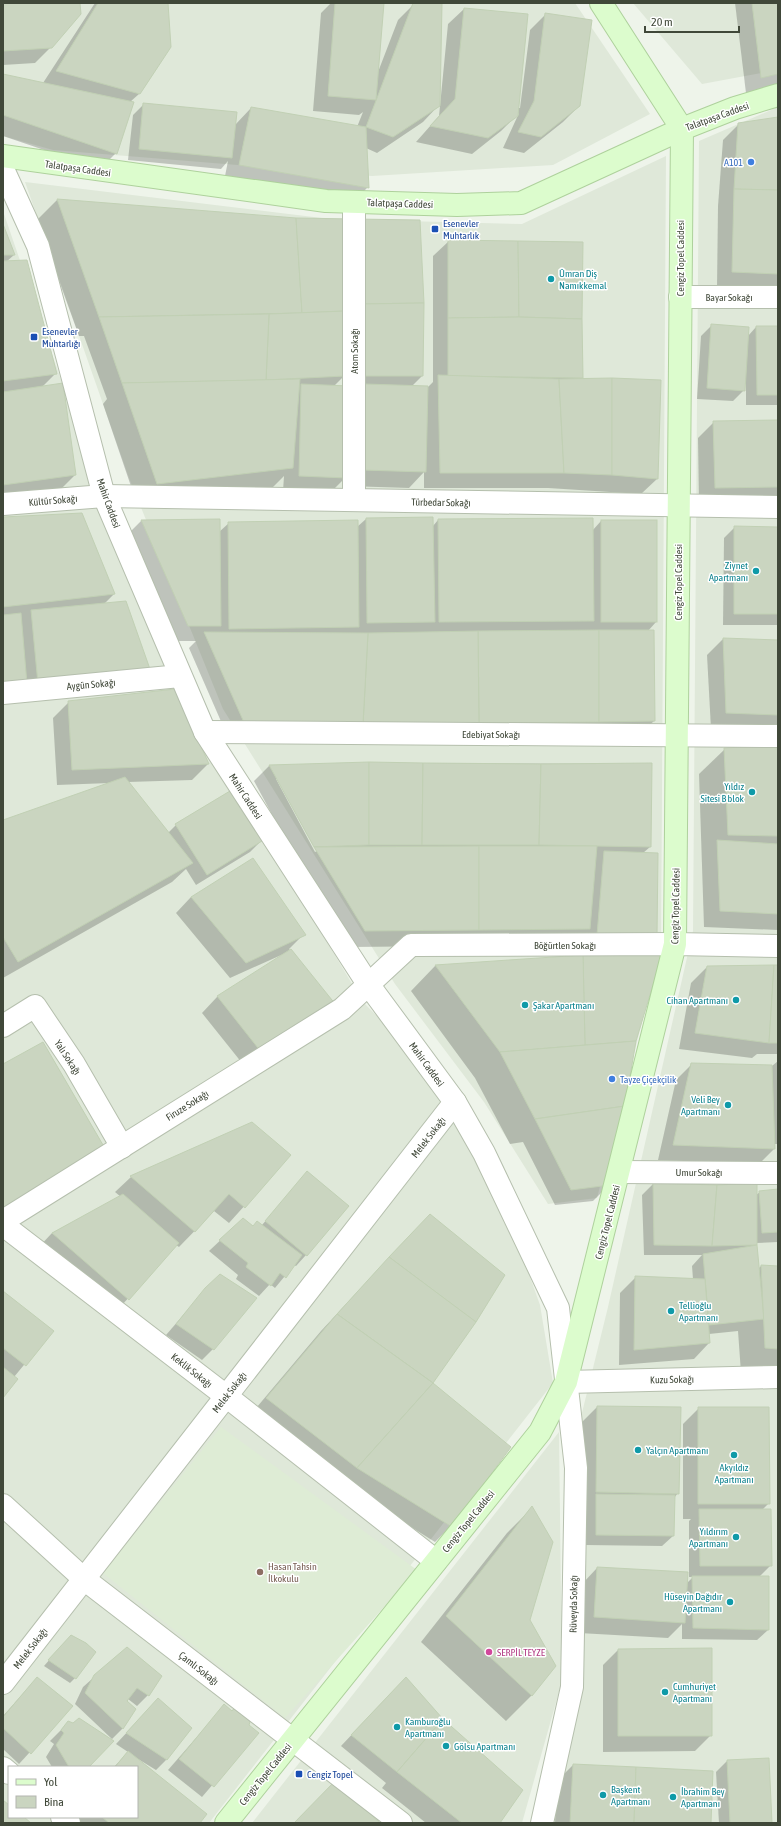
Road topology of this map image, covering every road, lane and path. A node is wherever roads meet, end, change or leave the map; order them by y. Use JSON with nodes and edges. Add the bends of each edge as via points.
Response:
{"nodes":[{"id":1,"x":601,"y":3,"type":"edge"},
{"id":2,"x":778,"y":95,"type":"edge"},
{"id":3,"x":682,"y":129,"type":"junction"},
{"id":4,"x":3,"y":156,"type":"edge"},
{"id":5,"x":3,"y":169,"type":"edge"},
{"id":6,"x":354,"y":202,"type":"junction"},
{"id":7,"x":680,"y":297,"type":"junction"},
{"id":8,"x":778,"y":297,"type":"edge"},
{"id":9,"x":104,"y":496,"type":"junction"},
{"id":10,"x":354,"y":500,"type":"junction"},
{"id":11,"x":3,"y":504,"type":"edge"},
{"id":12,"x":679,"y":506,"type":"junction"},
{"id":13,"x":778,"y":507,"type":"edge"},
{"id":14,"x":180,"y":676,"type":"junction"},
{"id":15,"x":3,"y":693,"type":"edge"},
{"id":16,"x":204,"y":732,"type":"junction"},
{"id":17,"x":677,"y":735,"type":"junction"},
{"id":18,"x":778,"y":736,"type":"edge"},
{"id":19,"x":675,"y":944,"type":"junction"},
{"id":20,"x":778,"y":946,"type":"edge"},
{"id":21,"x":368,"y":984,"type":"junction"},
{"id":22,"x":6,"y":1019,"type":"edge"},
{"id":23,"x":455,"y":1102,"type":"junction"},
{"id":24,"x":122,"y":1147,"type":"junction"},
{"id":25,"x":620,"y":1172,"type":"junction"},
{"id":26,"x":778,"y":1173,"type":"edge"},
{"id":27,"x":3,"y":1221,"type":"edge"},
{"id":28,"x":3,"y":1225,"type":"edge"},
{"id":29,"x":778,"y":1377,"type":"edge"},
{"id":30,"x":566,"y":1382,"type":"junction"},
{"id":31,"x":226,"y":1396,"type":"junction"},
{"id":32,"x":3,"y":1505,"type":"edge"},
{"id":33,"x":436,"y":1561,"type":"junction"},
{"id":34,"x":84,"y":1579,"type":"junction"},
{"id":35,"x":3,"y":1682,"type":"edge"},
{"id":36,"x":293,"y":1740,"type":"junction"},
{"id":37,"x":226,"y":1823,"type":"edge"},
{"id":38,"x":402,"y":1823,"type":"edge"},
{"id":39,"x":542,"y":1823,"type":"edge"}],
"edges":[{"from":1,"to":3,"type":"street"},
{"from":2,"to":3,"type":"street","name":"Talatpaşa Caddesi","via":[[735,108]]},
{"from":3,"to":6,"type":"street","name":"Talatpaşa Caddesi","via":[[521,203],[457,205]]},
{"from":3,"to":7,"type":"street","name":"Cengiz Topel Caddesi"},
{"from":4,"to":6,"type":"street","name":"Talatpaşa Caddesi","via":[[326,201]]},
{"from":5,"to":9,"type":"street","name":"Mahir Caddesi","via":[[38,246]]},
{"from":6,"to":10,"type":"street","name":"Atom Sokağı"},
{"from":7,"to":8,"type":"street","name":"Bayar Sokağı"},
{"from":7,"to":12,"type":"street","name":"Cengiz Topel Caddesi"},
{"from":9,"to":10,"type":"street","name":"Türbedar Sokağı"},
{"from":9,"to":11,"type":"street","name":"Kültür Sokağı"},
{"from":9,"to":14,"type":"street","name":"Mahir Caddesi"},
{"from":10,"to":12,"type":"street","name":"Türbedar Sokağı"},
{"from":12,"to":13,"type":"street","name":"Türbedar Sokağı"},
{"from":12,"to":17,"type":"street","name":"Cengiz Topel Caddesi"},
{"from":14,"to":15,"type":"street","name":"Aygün Sokağı"},
{"from":14,"to":16,"type":"street","name":"Mahir Caddesi"},
{"from":16,"to":17,"type":"street","name":"Edebiyat Sokağı"},
{"from":16,"to":21,"type":"street","name":"Mahir Caddesi"},
{"from":17,"to":18,"type":"street","name":"Edebiyat Sokağı"},
{"from":17,"to":19,"type":"street","name":"Cengiz Topel Caddesi"},
{"from":19,"to":20,"type":"street","name":"Böğürtlen Sokağı"},
{"from":19,"to":21,"type":"street","name":"Böğürtlen Sokağı","via":[[411,945]]},
{"from":19,"to":25,"type":"street","name":"Cengiz Topel Caddesi"},
{"from":21,"to":23,"type":"street","name":"Mahir Caddesi"},
{"from":21,"to":24,"type":"street","name":"Firuze Sokağı","via":[[342,1009]]},
{"from":22,"to":24,"type":"street","name":"Yalı Sokağı","via":[[35,1006],[74,1064]]},
{"from":23,"to":30,"type":"street","name":"Mahir Caddesi","via":[[484,1153],[558,1308]]},
{"from":23,"to":31,"type":"street","name":"Melek Sokağı"},
{"from":24,"to":27,"type":"street","name":"Firuze Sokağı"},
{"from":25,"to":26,"type":"street","name":"Umur Sokağı"},
{"from":25,"to":30,"type":"street","name":"Cengiz Topel Caddesi"},
{"from":28,"to":31,"type":"street","name":"Keklik Sokağı"},
{"from":29,"to":30,"type":"street","name":"Kuzu Sokağı"},
{"from":30,"to":33,"type":"street","name":"Cengiz Topel Caddesi","via":[[540,1432]]},
{"from":30,"to":39,"type":"street","name":"Rüveyda Sokağı","via":[[576,1468],[572,1687]]},
{"from":31,"to":33,"type":"street","name":"Keklik Sokağı"},
{"from":31,"to":34,"type":"street","name":"Melek Sokağı"},
{"from":32,"to":34,"type":"street","name":"Çamlı Sokağı"},
{"from":33,"to":36,"type":"street","name":"Cengiz Topel Caddesi"},
{"from":34,"to":35,"type":"street","name":"Melek Sokağı"},
{"from":34,"to":36,"type":"street","name":"Çamlı Sokağı"},
{"from":36,"to":37,"type":"street","name":"Cengiz Topel Caddesi"},
{"from":36,"to":38,"type":"street","name":"Çamlı Sokağı"}]}
